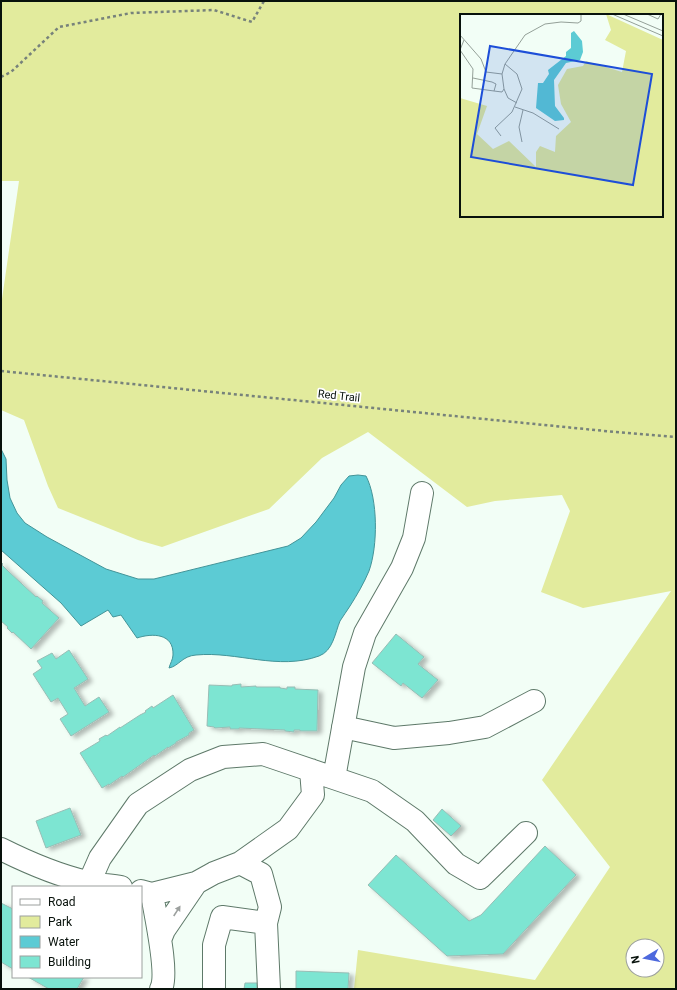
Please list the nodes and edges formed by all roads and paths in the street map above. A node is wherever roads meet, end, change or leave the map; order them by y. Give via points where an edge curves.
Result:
1 (264, 1) edge
2 (1, 77) edge
3 (1, 371) edge
4 (676, 437) edge
5 (422, 493) dead end
6 (534, 701) dead end
7 (343, 727) junction
8 (311, 770) junction
9 (334, 778) junction
10 (526, 833) dead end
11 (1, 849) edge
12 (240, 863) junction
13 (89, 883) junction
14 (196, 883) junction
15 (113, 886) edge
16 (146, 892) edge
17 (266, 923) junction
18 (160, 940) junction
19 (161, 989) edge
20 (214, 989) edge
21 (269, 989) edge

1 - 2 path via 252,22 214,10 131,13 59,27 11,72
3 - 4 path, Red Trail
5 - 7 street via 414,538 402,568 362,640 354,667
6 - 7 street via 486,727 449,733 394,738
7 - 9 street
8 - 9 street
8 - 12 street via 313,795 288,829
8 - 13 street via 263,754 223,757 190,770 138,804 100,858
9 - 10 street via 372,791 415,821 456,864 480,878
11 - 13 street via 48,871
12 - 14 street
12 - 17 street via 261,874 270,907
13 - 15 street
14 - 16 street
18 -> 14 street
16 - 18 street
17 - 20 street via 222,917 214,945
17 - 21 street
18 - 19 street via 164,976

